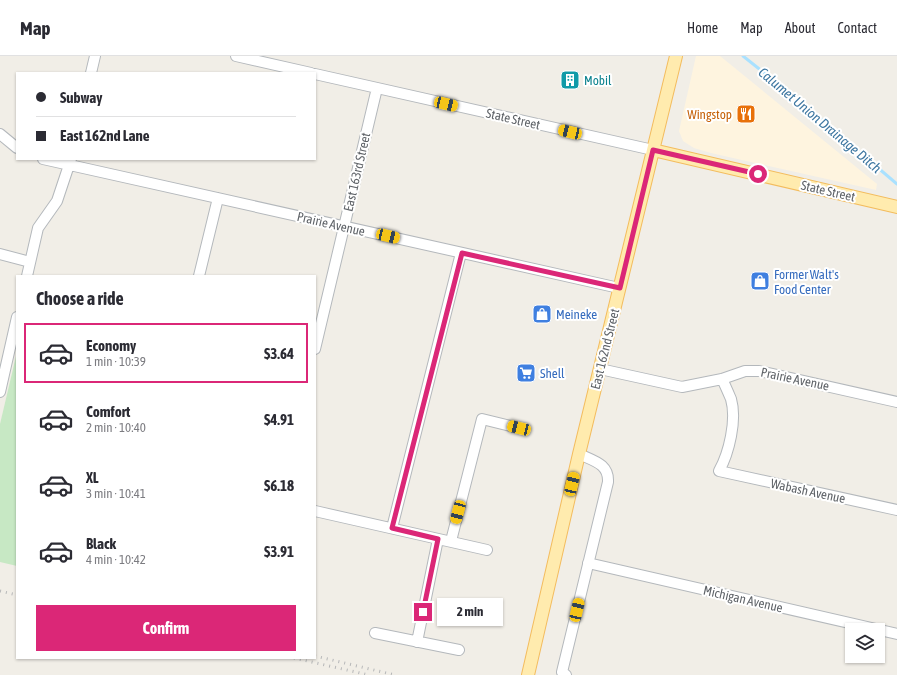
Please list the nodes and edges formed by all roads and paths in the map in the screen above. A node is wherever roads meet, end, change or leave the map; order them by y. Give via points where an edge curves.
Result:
1 (95, 56) edge
2 (236, 56) edge
3 (676, 56) edge
4 (91, 72) edge
5 (307, 72) edge
6 (316, 74) edge
7 (377, 88) junction
8 (0, 134) edge
9 (16, 147) edge
10 (653, 150) junction
11 (52, 160) edge
12 (70, 162) edge
13 (218, 198) junction
14 (892, 206) edge
15 (344, 226) junction
16 (462, 253) junction
17 (0, 254) edge
18 (30, 262) junction
19 (27, 275) edge
20 (199, 275) edge
21 (620, 288) junction
22 (16, 321) edge
23 (316, 345) edge
24 (3, 366) edge
25 (600, 369) junction
26 (722, 379) junction
27 (0, 392) edge
28 (897, 402) edge
29 (519, 428) dead end
30 (579, 454) junction
31 (897, 510) edge
32 (316, 511) edge
33 (392, 528) junction
34 (438, 539) junction
35 (451, 542) junction
36 (487, 550) dead end
37 (588, 563) junction
38 (375, 633) dead end
39 (897, 634) edge
40 (417, 642) junction
41 (459, 650) dead end
42 (528, 675) edge
43 (566, 675) edge

1 - 4 street
2 - 5 street
3 - 10 main road, East 162nd Street
6 - 7 street, State Street
7 - 10 street, State Street
7 - 15 street, East 163rd Street
8 - 9 street
10 - 14 main road, State Street
10 - 21 main road, East 162nd Street
11 - 12 street, Prairie Avenue
12 - 13 street, Prairie Avenue
12 - 18 street via 57,201 38,228
13 - 15 street, Prairie Avenue
13 - 20 street
15 - 16 street, Prairie Avenue
15 - 23 street, East 163rd Street
16 - 21 street, Prairie Avenue
16 - 33 street
17 - 18 street
18 - 19 street
21 - 25 main road, East 162nd Street
22 - 24 street
24 - 27 street
25 - 26 street, Prairie Avenue via 682,387
25 - 30 main road, East 162nd Street
26 - 28 street, Prairie Avenue via 738,372 759,371
26 - 31 street, Wabash Avenue via 731,400 732,428 725,460 719,471
29 - 35 street via 482,419
30 - 37 street via 603,466 609,475
30 - 42 main road, East 162nd Street
32 - 33 street
33 - 34 street
34 - 35 street
34 - 40 street
35 - 36 street
37 - 39 street, Michigan Avenue
37 - 43 street via 562,672
38 - 40 street
40 - 41 street

